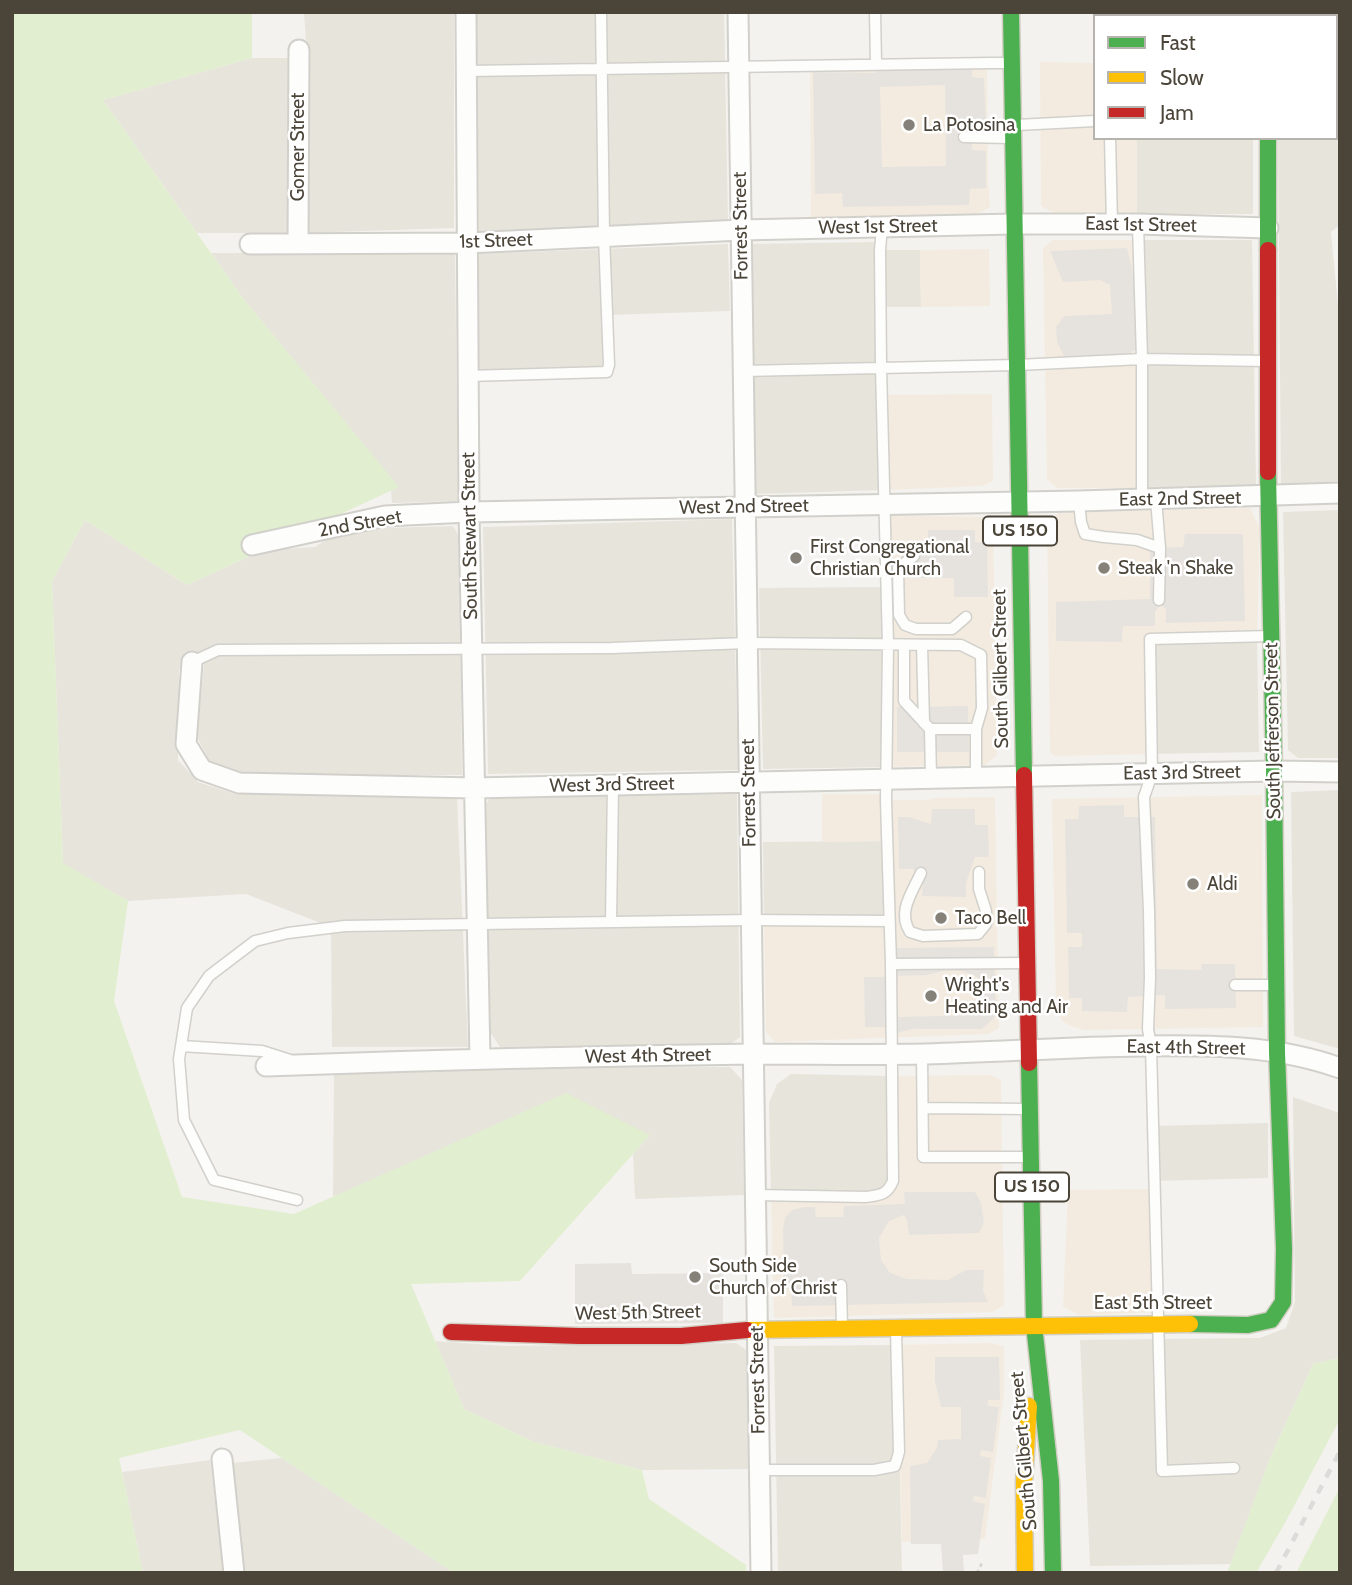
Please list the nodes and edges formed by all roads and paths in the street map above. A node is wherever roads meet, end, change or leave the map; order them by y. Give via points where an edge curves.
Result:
1 (467, 12) edge
2 (601, 12) edge
3 (738, 12) edge
4 (875, 12) edge
5 (1011, 12) edge
6 (299, 51) dead end
7 (1012, 63) junction
8 (876, 64) junction
9 (739, 66) junction
10 (467, 71) junction
11 (602, 71) junction
12 (1093, 121) edge
13 (1013, 131) junction
14 (964, 137) dead end
15 (1110, 140) edge
16 (1268, 140) edge
17 (1014, 224) junction
18 (1112, 225) junction
19 (1138, 225) junction
20 (882, 227) junction
21 (1268, 228) junction
22 (741, 230) junction
23 (604, 236) junction
24 (468, 243) junction
25 (250, 244) dead end
26 (298, 244) junction
27 (1142, 359) junction
28 (1267, 361) junction
29 (1017, 365) junction
30 (881, 367) junction
31 (743, 371) junction
32 (468, 376) junction
33 (1340, 494) edge
34 (1268, 497) junction
35 (1149, 499) junction
36 (1079, 501) junction
37 (1019, 502) junction
38 (885, 504) junction
39 (744, 507) junction
40 (469, 512) junction
41 (252, 545) dead end
42 (1160, 548) junction
43 (914, 556) dead end
44 (1159, 600) dead end
45 (967, 617) dead end
46 (1272, 636) junction
47 (747, 643) junction
48 (888, 645) junction
49 (904, 645) junction
50 (922, 645) junction
51 (471, 649) junction
52 (192, 662) joint
53 (927, 726) junction
54 (976, 729) junction
55 (1274, 771) junction
56 (1340, 772) edge
57 (1152, 774) junction
58 (1024, 777) junction
59 (931, 778) junction
60 (976, 778) junction
61 (887, 779) junction
62 (749, 781) junction
63 (613, 785) junction
64 (474, 788) junction
65 (979, 872) dead end
66 (921, 873) dead end
67 (750, 920) junction
68 (889, 920) junction
69 (611, 922) junction
70 (477, 923) junction
71 (1028, 963) junction
72 (891, 964) junction
73 (1235, 985) dead end
74 (1276, 985) junction
75 (181, 1046) junction
76 (1151, 1046) junction
77 (1029, 1049) junction
78 (1277, 1052) junction
79 (752, 1054) junction
80 (891, 1054) junction
81 (922, 1054) junction
82 (480, 1059) junction
83 (303, 1065) junction
84 (266, 1066) dead end
85 (1340, 1068) edge
86 (923, 1108) junction
87 (1030, 1109) junction
88 (1031, 1157) junction
89 (755, 1195) junction
90 (297, 1200) dead end
91 (841, 1285) dead end
92 (1271, 1320) joint
93 (1158, 1322) junction
94 (1034, 1325) junction
95 (896, 1327) junction
96 (842, 1328) junction
97 (758, 1329) junction
98 (452, 1332) dead end
99 (222, 1459) dead end
100 (1234, 1468) dead end
101 (760, 1470) junction
102 (982, 1563) dead end
103 (234, 1573) edge
104 (761, 1573) edge
105 (976, 1573) edge
106 (1025, 1573) edge
107 (1053, 1573) edge

1 - 10 street, South Stewart Street
2 - 11 lane
3 - 9 street, Forrest Street
4 - 8 lane
5 - 7 street, South Gilbert Street / US 150
6 - 26 street, Gomer Street
7 - 8 lane
7 - 13 street, South Gilbert Street / US 150
8 - 9 lane
9 - 11 lane
9 - 22 street, Forrest Street
10 - 11 lane
10 - 24 street, South Stewart Street
11 - 23 lane
12 - 13 lane
13 - 14 lane
13 - 17 street, South Gilbert Street / US 150
15 - 18 lane
16 - 21 street, South Jefferson Street
17 - 18 street, East 1st Street
17 - 20 street, West 1st Street
17 - 29 street, South Gilbert Street / US 150
18 - 19 street, East 1st Street
19 - 21 street, East 1st Street
19 - 27 lane
20 - 22 street, West 1st Street
20 - 30 lane
21 - 28 street, South Jefferson Street
22 - 23 street, 1st Street
22 - 31 street, Forrest Street
23 - 24 street, 1st Street
23 - 32 lane via 607,372
24 - 26 street, 1st Street
24 - 32 street, South Stewart Street
25 - 26 street, 1st Street
27 - 28 lane
27 - 29 lane
27 - 35 lane
28 - 34 street, South Jefferson Street
29 - 30 lane
29 - 37 street, South Gilbert Street / US 150
30 - 31 lane
30 - 38 lane
31 - 39 street, Forrest Street
32 - 40 street, South Stewart Street
33 - 34 street, East 2nd Street
34 - 35 street, East 2nd Street
34 - 46 street, South Jefferson Street
35 - 36 street, East 2nd Street
35 - 42 lane
36 - 37 street, East 2nd Street
36 - 42 lane via 1085,534 1137,540
37 - 38 street, West 2nd Street
37 - 58 street, South Gilbert Street / US 150
38 - 39 street, West 2nd Street
38 - 48 lane
39 - 40 street, West 2nd Street
39 - 47 street, Forrest Street
40 - 41 street, 2nd Street via 385,516
40 - 51 street, South Stewart Street
42 - 44 lane
43 - 45 lane via 898,568 899,615 905,625 952,629
46 - 55 street, South Jefferson Street
46 - 57 lane via 1150,639
47 - 48 lane
47 - 51 lane
47 - 62 street, Forrest Street
48 - 49 lane
48 - 61 lane
49 - 50 lane
49 - 53 lane via 904,701
50 - 53 lane
50 - 54 lane via 961,645 981,655 982,708
51 - 52 lane via 218,650
51 - 64 street, South Stewart Street
52 - 64 street, West 3rd Street via 186,744 202,770 239,783
53 - 54 lane
53 - 59 lane
54 - 60 lane
55 - 56 street, East 3rd Street
55 - 57 street, East 3rd Street
55 - 74 street, South Jefferson Street
57 - 58 street, East 3rd Street
57 - 76 lane via 1144,797
58 - 60 street, West 3rd Street
58 - 71 street, South Gilbert Street / US 150
59 - 60 street, West 3rd Street
59 - 61 street, West 3rd Street
61 - 62 street, West 3rd Street
61 - 68 lane
62 - 63 street, West 3rd Street
62 - 67 street, Forrest Street
63 - 64 street, West 3rd Street
63 - 69 lane
64 - 70 street, South Stewart Street
65 - 66 lane via 986,925 978,934 923,936 911,932 904,912
67 - 68 lane
67 - 69 lane
67 - 79 street, Forrest Street
68 - 72 lane
69 - 70 lane
70 - 75 lane via 332,927 255,941 209,976 187,1008
70 - 82 street, South Stewart Street
71 - 72 lane
71 - 77 street, South Gilbert Street / US 150
72 - 80 lane
73 - 74 lane
74 - 78 street, South Jefferson Street
75 - 83 lane via 262,1051
75 - 90 lane via 184,1120 214,1180
76 - 77 street, East 4th Street
76 - 78 street, East 4th Street via 1216,1045
76 - 93 lane
77 - 81 street, West 4th Street
77 - 87 street, South Gilbert Street / US 150
78 - 85 street, East 4th Street
78 - 92 street, South Jefferson Street via 1283,1302
79 - 80 street, West 4th Street
79 - 82 street, West 4th Street
79 - 89 street, Forrest Street
80 - 81 street, West 4th Street
80 - 89 lane via 890,1189 866,1197
81 - 86 lane
82 - 83 street, West 4th Street
83 - 84 street, West 4th Street
86 - 87 lane
86 - 88 lane via 923,1157
87 - 88 street, South Gilbert Street / US 150
88 - 94 street, South Gilbert Street / US 150
89 - 97 street, Forrest Street
91 - 96 lane
92 - 93 street, East 5th Street via 1248,1325
93 - 94 street, East 5th Street
93 - 100 lane via 1162,1471
94 - 95 street, West 5th Street
94 - 106 street, South Gilbert Street / US 150 via 1024,1482
94 - 107 street, South Gilbert Street / US 150 via 1051,1481
95 - 96 street, West 5th Street
95 - 101 lane via 899,1452 895,1466
96 - 97 street, West 5th Street
97 - 98 street, West 5th Street via 669,1336
97 - 101 street, Forrest Street
99 - 103 street
101 - 104 street, Forrest Street
102 - 105 path

